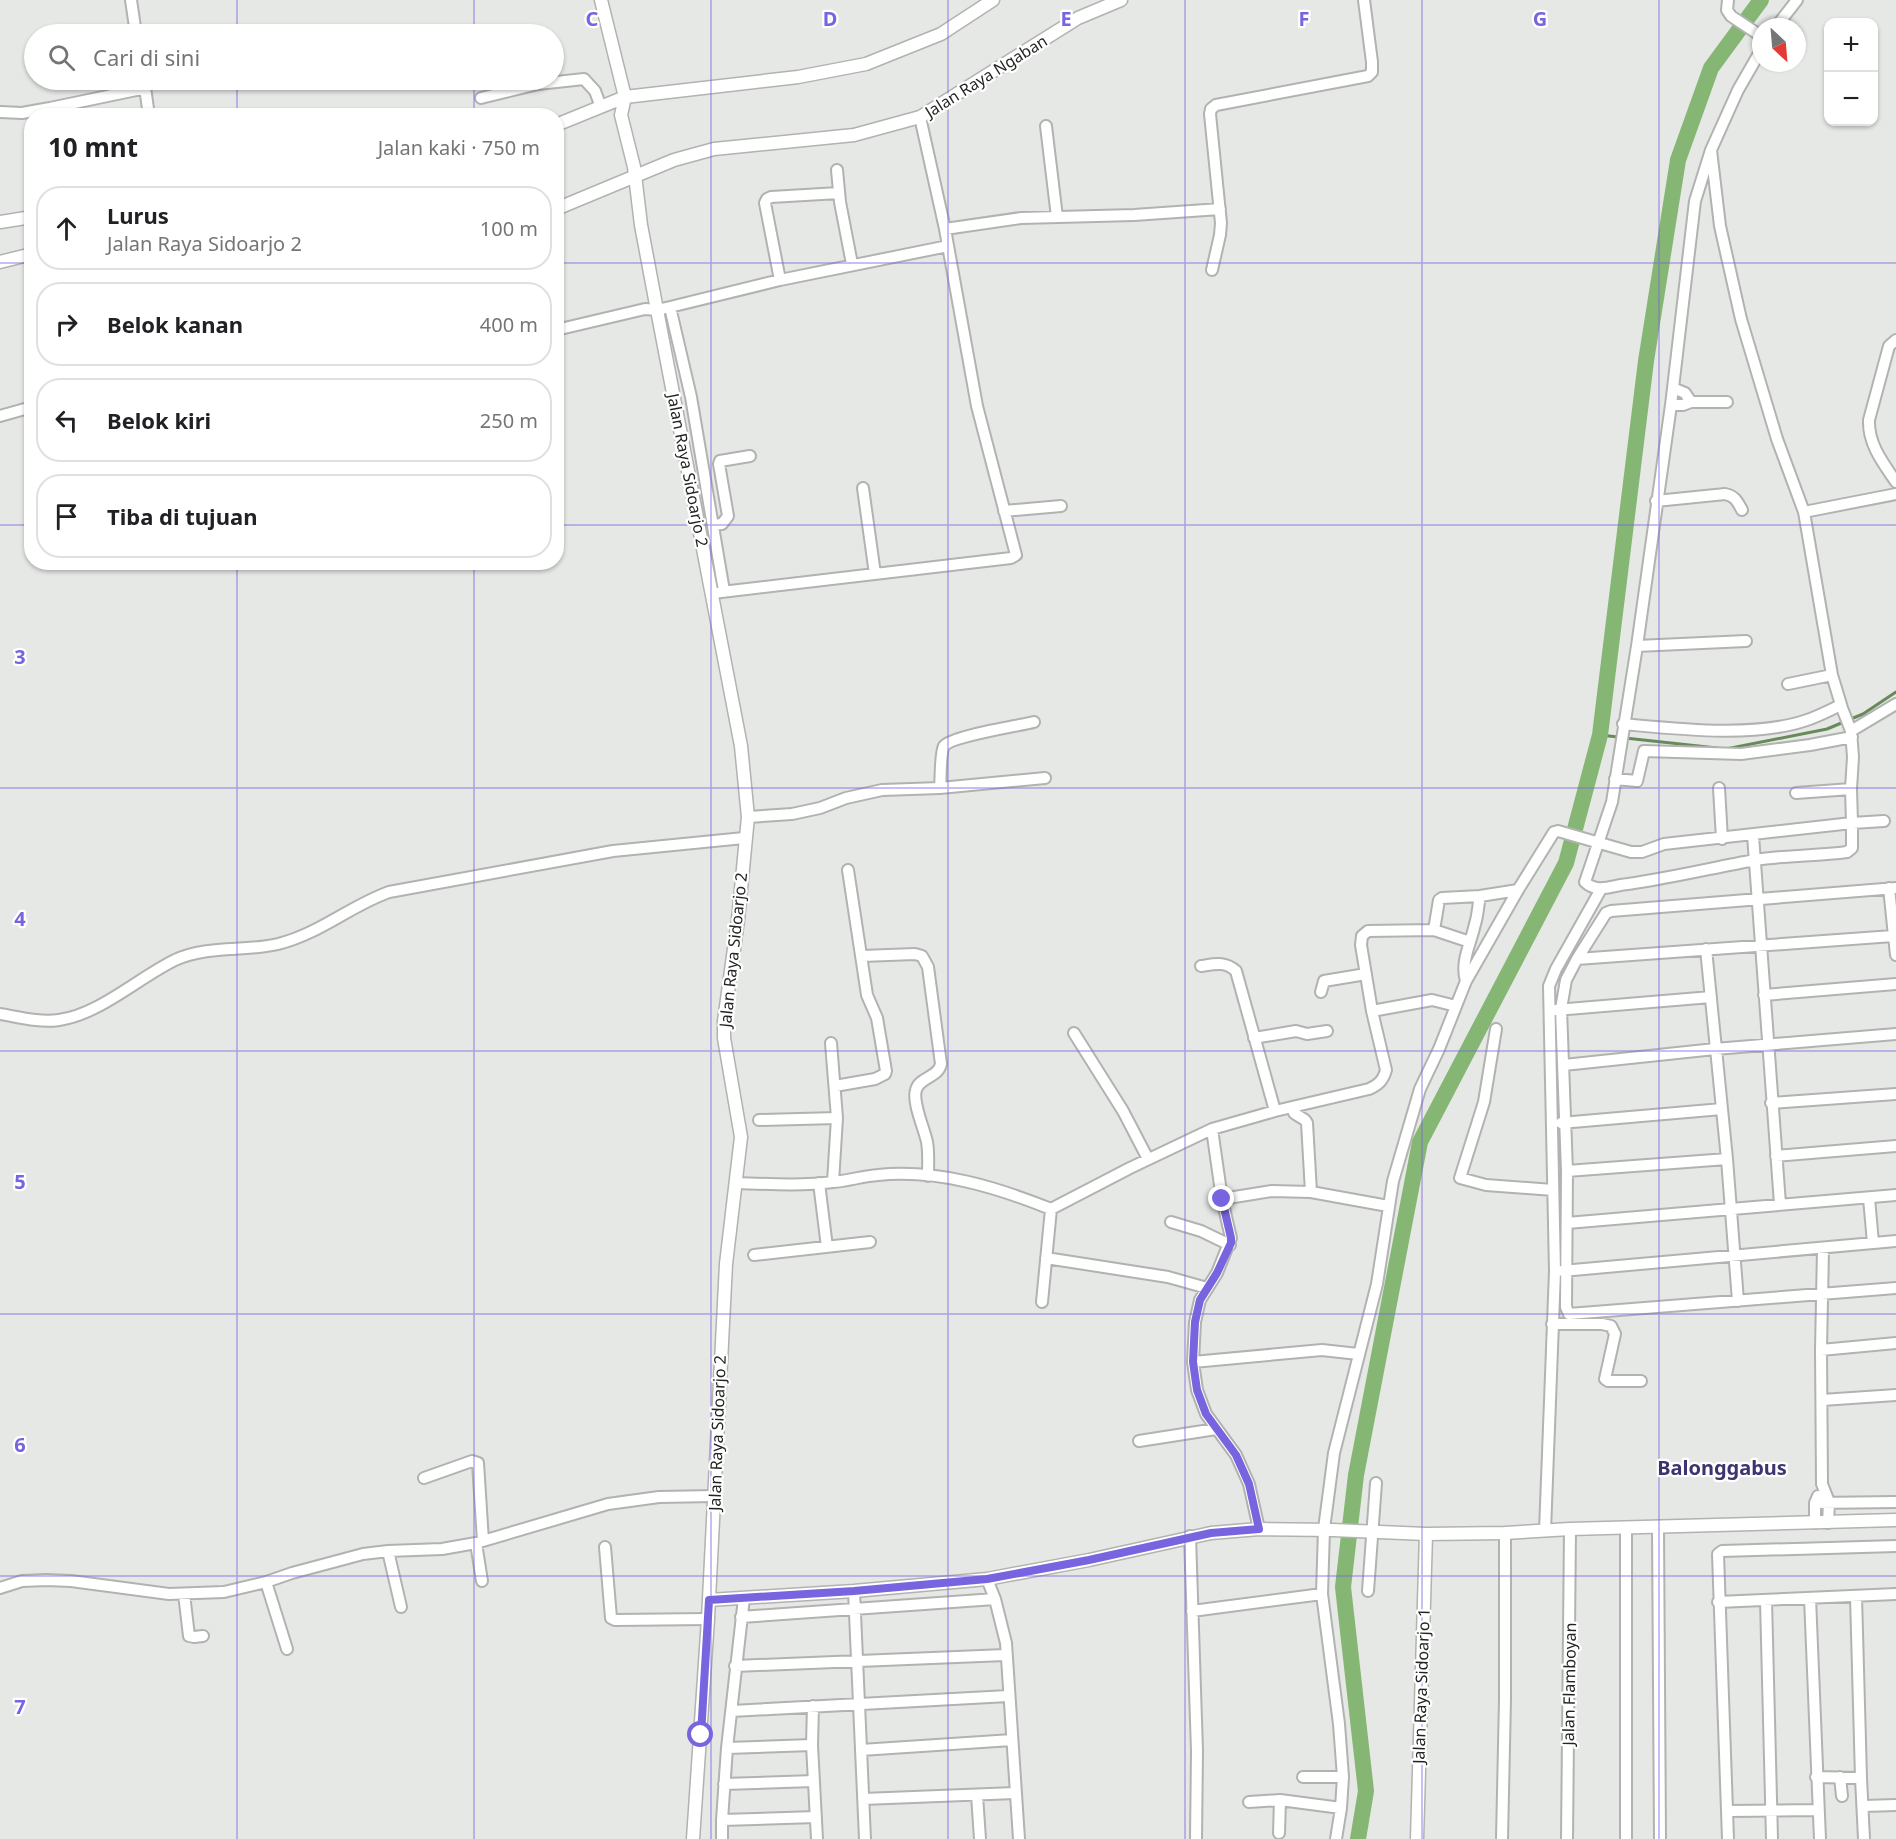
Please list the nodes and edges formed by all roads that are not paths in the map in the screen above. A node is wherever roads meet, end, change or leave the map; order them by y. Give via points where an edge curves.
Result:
1 (131, 0) edge
2 (601, 0) edge
3 (993, 0) edge
4 (1121, 0) edge
5 (1364, 0) edge
6 (1728, 0) edge
7 (1797, 0) edge
8 (1783, 18) edge
9 (135, 24) edge
10 (1752, 30) edge
11 (1752, 66) edge
12 (564, 81) edge
13 (126, 90) edge
14 (144, 90) edge
15 (514, 90) edge
16 (625, 97) junction
17 (481, 98) dead end
18 (601, 107) junction
19 (50, 108) edge
20 (147, 108) edge
21 (0, 112) edge
22 (24, 113) edge
23 (920, 117) junction
24 (564, 121) edge
25 (1046, 126) dead end
26 (1711, 150) junction
27 (633, 167) junction
28 (837, 170) dead end
29 (839, 193) junction
30 (564, 204) edge
31 (1220, 209) junction
32 (1057, 217) junction
33 (24, 218) edge
34 (0, 222) edge
35 (945, 229) junction
36 (948, 246) junction
37 (24, 256) edge
38 (0, 262) edge
39 (852, 264) junction
40 (1212, 270) dead end
41 (780, 280) junction
42 (664, 308) junction
43 (564, 328) edge
44 (1896, 340) edge
45 (1673, 388) junction
46 (1691, 402) junction
47 (1727, 402) dead end
48 (1671, 405) junction
49 (24, 409) edge
50 (0, 416) edge
51 (750, 456) dead end
52 (863, 488) dead end
53 (1895, 488) edge
54 (1656, 501) junction
55 (1061, 506) dead end
56 (1742, 510) dead end
57 (1004, 511) junction
58 (1804, 512) junction
59 (713, 525) junction
60 (875, 574) junction
61 (719, 592) junction
62 (1746, 641) dead end
63 (1637, 646) junction
64 (1832, 675) junction
65 (1788, 684) dead end
66 (1896, 704) edge
67 (1841, 706) junction
68 (1034, 722) dead end
69 (1623, 726) junction
70 (1851, 732) junction
71 (1045, 778) dead end
72 (1615, 779) junction
73 (940, 788) junction
74 (1719, 788) dead end
75 (1851, 789) junction
76 (1796, 793) dead end
77 (753, 816) junction
78 (1884, 820) dead end
79 (1852, 823) junction
80 (1753, 835) junction
81 (744, 838) junction
82 (1722, 839) junction
83 (1594, 841) junction
84 (1754, 860) junction
85 (848, 870) dead end
86 (1892, 888) edge
87 (1601, 889) junction
88 (1518, 890) junction
89 (1480, 896) junction
90 (1757, 900) junction
91 (1591, 908) junction
92 (1606, 913) junction
93 (1434, 930) junction
94 (1893, 936) junction
95 (1470, 942) junction
96 (1760, 945) junction
97 (1706, 949) junction
98 (1896, 955) edge
99 (862, 956) junction
100 (1577, 959) junction
101 (1201, 966) dead end
102 (1366, 974) junction
103 (1466, 981) junction
104 (1896, 984) edge
105 (1321, 992) dead end
106 (1764, 994) junction
107 (1711, 997) junction
108 (1456, 1006) junction
109 (1556, 1010) junction
110 (1372, 1011) junction
111 (0, 1014) edge
112 (1497, 1029) dead end
113 (1326, 1031) dead end
114 (1074, 1033) dead end
115 (1896, 1034) edge
116 (1254, 1038) junction
117 (831, 1043) dead end
118 (1768, 1046) junction
119 (1716, 1049) junction
120 (1564, 1065) junction
121 (835, 1086) junction
122 (1896, 1094) edge
123 (1772, 1103) junction
124 (1292, 1107) junction
125 (1722, 1109) junction
126 (1275, 1111) junction
127 (837, 1118) junction
128 (759, 1119) dead end
129 (1566, 1122) junction
130 (1552, 1124) junction
131 (1212, 1129) junction
132 (1896, 1146) edge
133 (1776, 1156) junction
134 (1148, 1159) junction
135 (1727, 1159) junction
136 (1567, 1171) junction
137 (928, 1176) junction
138 (832, 1182) junction
139 (743, 1183) junction
140 (819, 1183) junction
141 (1553, 1190) junction
142 (1311, 1192) junction
143 (1896, 1195) edge
144 (1869, 1198) junction
145 (1222, 1199) junction
146 (1780, 1204) junction
147 (1388, 1206) junction
148 (1051, 1209) junction
149 (1731, 1209) junction
150 (1171, 1222) dead end
151 (1567, 1223) junction
152 (1896, 1241) edge
153 (870, 1242) dead end
154 (1231, 1242) junction
155 (1873, 1243) junction
156 (826, 1247) junction
157 (1823, 1249) junction
158 (754, 1255) dead end
159 (1735, 1256) junction
160 (1046, 1258) junction
161 (1561, 1271) junction
162 (1207, 1288) junction
163 (1896, 1288) edge
164 (1822, 1294) junction
165 (1738, 1301) junction
166 (1042, 1302) dead end
167 (1552, 1324) junction
168 (1896, 1343) edge
169 (1821, 1350) junction
170 (1358, 1354) junction
171 (1193, 1362) junction
172 (1641, 1381) dead end
173 (1896, 1395) edge
174 (1822, 1400) junction
175 (1216, 1430) junction
176 (1139, 1441) dead end
177 (424, 1478) dead end
178 (1376, 1483) dead end
179 (1822, 1484) junction
180 (715, 1496) junction
181 (1829, 1502) junction
182 (1896, 1502) edge
183 (1815, 1503) junction
184 (1896, 1520) edge
185 (1821, 1523) junction
186 (1658, 1527) junction
187 (1626, 1528) junction
188 (1259, 1529) junction
189 (1328, 1529) junction
190 (1570, 1529) junction
191 (1370, 1531) junction
192 (1545, 1531) junction
193 (1504, 1533) junction
194 (1426, 1534) junction
195 (1190, 1536) junction
196 (479, 1542) junction
197 (1896, 1546) edge
198 (604, 1547) dead end
199 (388, 1551) junction
200 (987, 1579) junction
201 (482, 1581) dead end
202 (266, 1582) junction
203 (0, 1588) edge
204 (854, 1591) junction
205 (1368, 1591) dead end
206 (184, 1594) junction
207 (1322, 1594) junction
208 (1896, 1594) edge
209 (1856, 1596) junction
210 (744, 1598) junction
211 (1810, 1598) junction
212 (995, 1599) junction
213 (716, 1600) junction
214 (1766, 1600) junction
215 (1718, 1602) junction
216 (401, 1607) dead end
217 (855, 1610) junction
218 (1192, 1611) junction
219 (741, 1617) junction
220 (708, 1619) junction
221 (203, 1636) dead end
222 (287, 1649) dead end
223 (1005, 1655) junction
224 (857, 1661) junction
225 (735, 1666) junction
226 (1008, 1696) junction
227 (858, 1704) junction
228 (813, 1706) junction
229 (732, 1711) junction
230 (1012, 1740) junction
231 (812, 1745) junction
232 (727, 1748) junction
233 (861, 1750) junction
234 (1303, 1777) dead end
235 (1343, 1777) junction
236 (1816, 1777) junction
237 (1840, 1778) junction
238 (1861, 1778) junction
239 (814, 1781) junction
240 (724, 1784) junction
241 (1015, 1793) junction
242 (977, 1795) junction
243 (1842, 1796) dead end
244 (863, 1800) junction
245 (1280, 1800) junction
246 (1249, 1802) dead end
247 (1896, 1805) edge
248 (1864, 1806) junction
249 (1341, 1808) junction
250 (1771, 1809) junction
251 (1728, 1810) junction
252 (1817, 1810) junction
253 (816, 1817) junction
254 (722, 1820) junction
255 (1279, 1833) dead end
256 (693, 1839) edge
257 (722, 1839) edge
258 (817, 1839) edge
259 (865, 1839) edge
260 (980, 1839) edge
261 (1019, 1839) edge
262 (1196, 1839) edge
263 (1335, 1839) edge
264 (1417, 1839) edge
265 (1502, 1839) edge
266 (1567, 1839) edge
267 (1626, 1839) edge
268 (1660, 1839) edge
269 (1728, 1839) edge
270 (1772, 1839) edge
271 (1820, 1839) edge
272 (1864, 1839) edge

1 - 9 street
2 - 16 street, Jalan Raya Sidoarjo 2
3 - 16 street via 941,34 866,64 798,77
4 - 23 street, Jalan Raya Ngaban via 1078,18
5 - 31 street via 1372,62 1368,76 1216,105 1212,109
6 - 10 street via 1731,16
7 - 8 street
11 - 26 street
12 - 18 street via 589,82
13 - 19 street
14 - 20 street
15 - 17 street
16 - 18 street
16 - 27 street, Jalan Raya Sidoarjo 2 via 621,115
18 - 24 street
21 - 22 street
23 - 27 street, Jalan Raya Ngaban via 854,135 714,149
23 - 35 street
25 - 32 street
26 - 45 street via 1695,201
26 - 58 street via 1720,226 1741,319 1777,439
27 - 30 street, Jalan Raya Ngaban
27 - 42 street, Jalan Raya Sidoarjo 2 via 641,225
28 - 29 street
29 - 39 street
29 - 41 street via 771,197 765,201
31 - 32 street
31 - 40 street via 1220,235
32 - 35 street
33 - 34 street
35 - 36 street
36 - 39 street
36 - 57 street via 977,406
37 - 38 street
39 - 41 street
41 - 42 street
42 - 43 street
42 - 59 street via 691,397
42 - 61 street, Jalan Raya Sidoarjo 2
44 - 53 street via 1889,346 1869,420 1878,456
45 - 46 street via 1685,393
45 - 48 street
46 - 47 street
46 - 48 street
48 - 54 street
49 - 50 street
51 - 59 street via 720,461 728,516 722,524
52 - 60 street
53 - 58 street
54 - 56 street via 1725,494 1736,499
54 - 63 street
55 - 57 street
57 - 60 street via 1017,552 1011,558
58 - 64 street
59 - 61 street
60 - 61 street
61 - 77 street, Jalan Raya Sidoarjo 2
62 - 63 street
63 - 69 street
64 - 65 street
64 - 67 street
66 - 70 street
67 - 69 street via 1805,721 1776,727 1739,730
67 - 70 street
68 - 73 street via 948,743 943,750
69 - 72 street
70 - 72 street via 1810,745 1741,754 1644,751 1637,781
70 - 75 street
71 - 73 street
72 - 83 street via 1611,802
73 - 77 street via 882,790 792,814
74 - 82 street
75 - 76 street
75 - 79 street
77 - 81 street, Jalan Raya Sidoarjo 2
78 - 79 street
79 - 80 street
79 - 84 street via 1852,848 1847,852
80 - 82 street
80 - 84 street
81 - 111 street via 613,851 389,892 310,934 277,944 202,952 176,960 78,1016 56,1021
81 - 139 street, Jalan Raya Sidoarjo 2 via 724,1021 725,1056 741,1137
82 - 83 street via 1664,844 1642,852
83 - 87 street via 1584,878 1587,885
83 - 88 street via 1553,833
84 - 87 street
84 - 90 street
85 - 99 street
86 - 90 street
86 - 94 street
87 - 91 street
88 - 89 street
88 - 103 street
89 - 93 street via 1442,897
89 - 95 street
90 - 92 street
90 - 96 street
91 - 92 street
91 - 109 street via 1551,979 1549,986
92 - 100 street
93 - 95 street
93 - 102 street via 1365,932 1361,941
94 - 96 street
94 - 98 street
95 - 103 street via 1464,966
96 - 97 street
96 - 106 street
97 - 100 street
97 - 107 street
99 - 121 street via 867,995 878,1018 886,1071 875,1079
99 - 137 street via 915,954 922,956 928,967 941,1064 935,1074 919,1084 915,1093 927,1143
100 - 109 street
101 - 116 street via 1223,963 1236,971
102 - 105 street via 1324,981
102 - 110 street
103 - 108 street
104 - 106 street
106 - 118 street
107 - 109 street
107 - 119 street
108 - 110 street via 1432,1000
108 - 147 street via 1420,1089
109 - 120 street
109 - 130 street
110 - 124 street via 1386,1070 1384,1078 1369,1089
112 - 141 street via 1484,1102 1460,1178 1486,1185
113 - 116 street
114 - 134 street
115 - 118 street
116 - 126 street
117 - 121 street
118 - 119 street
118 - 123 street
119 - 120 street
119 - 125 street
120 - 129 street
121 - 127 street
122 - 123 street
123 - 133 street
124 - 126 street
124 - 142 street via 1307,1123
125 - 129 street
125 - 135 street
126 - 131 street
127 - 128 street
127 - 138 street
129 - 130 street
129 - 136 street
130 - 141 street
131 - 134 street
131 - 145 street
132 - 133 street
133 - 146 street
134 - 148 street
135 - 136 street
135 - 149 street
136 - 151 street
137 - 138 street via 878,1174
137 - 148 street via 1001,1189
138 - 140 street
139 - 140 street
139 - 180 street, Jalan Raya Sidoarjo 2 via 726,1264
140 - 156 street
141 - 161 street
142 - 145 street via 1272,1191
142 - 147 street
143 - 144 street
144 - 146 street
144 - 155 street
145 - 154 street
146 - 149 street
147 - 170 street via 1377,1284
148 - 160 street
149 - 151 street
149 - 159 street
150 - 154 street
151 - 161 street
152 - 155 street
153 - 156 street
154 - 162 street
155 - 157 street
156 - 158 street
157 - 159 street
157 - 164 street
159 - 161 street
159 - 165 street
160 - 162 street via 1168,1277
160 - 166 street
161 - 165 street via 1569,1314
161 - 167 street
162 - 171 street via 1195,1322
163 - 164 street
164 - 165 street
164 - 169 street
167 - 172 street via 1611,1326 1615,1334 1605,1379
167 - 192 street
168 - 169 street
169 - 174 street
170 - 171 street via 1322,1350
170 - 189 street via 1334,1453
171 - 175 street via 1197,1390
173 - 174 street
174 - 179 street
175 - 176 street
175 - 188 street via 1236,1455 1249,1484
177 - 196 street via 472,1461 478,1463
178 - 191 street
179 - 181 street
179 - 183 street
180 - 196 street via 659,1497 608,1504
180 - 213 street, Jalan Raya Sidoarjo 2
181 - 182 street
181 - 183 street
181 - 185 street
183 - 185 street
184 - 185 street
185 - 186 street
186 - 187 street
186 - 268 street
187 - 190 street
187 - 267 street
188 - 189 street
188 - 195 street
189 - 191 street
189 - 207 street
190 - 192 street
190 - 266 street, Jalan Flamboyan
191 - 194 street
191 - 205 street
192 - 193 street
193 - 194 street
193 - 265 street
194 - 264 street, Jalan Raya Sidoarjo 1
195 - 200 street
195 - 218 street
196 - 199 street via 442,1549
196 - 201 street
197 - 215 street via 1720,1552
198 - 220 street via 611,1618
199 - 202 street via 363,1554
199 - 216 street
200 - 204 street
200 - 212 street
202 - 206 street via 224,1592
202 - 222 street
203 - 206 street via 22,1581 71,1581
204 - 210 street
204 - 217 street
206 - 221 street via 189,1636
207 - 218 street
207 - 235 street
208 - 209 street
209 - 211 street
209 - 238 street
210 - 213 street
210 - 219 street
211 - 214 street
211 - 236 street
212 - 217 street
212 - 223 street via 1006,1643
213 - 220 street, Jalan Raya Sidoarjo 2
214 - 215 street
214 - 250 street
215 - 251 street
217 - 219 street
217 - 224 street
218 - 262 street
219 - 225 street
220 - 256 street, Jalan Raya Sidoarjo 2
223 - 224 street
223 - 226 street
224 - 225 street
224 - 227 street
225 - 229 street
226 - 227 street
226 - 230 street
227 - 228 street
227 - 233 street
228 - 229 street
228 - 231 street
229 - 232 street
230 - 233 street
230 - 241 street
231 - 232 street
231 - 239 street
232 - 240 street
233 - 244 street
234 - 235 street
235 - 249 street
236 - 237 street
236 - 252 street
237 - 238 street
237 - 243 street
238 - 248 street
239 - 240 street
239 - 253 street
240 - 254 street
241 - 242 street
241 - 261 street
242 - 244 street
242 - 260 street
244 - 259 street
245 - 246 street
245 - 249 street
245 - 255 street
247 - 248 street
248 - 272 street
249 - 263 street
250 - 251 street
250 - 252 street
250 - 270 street
251 - 269 street
252 - 271 street
253 - 254 street
253 - 258 street
254 - 257 street

